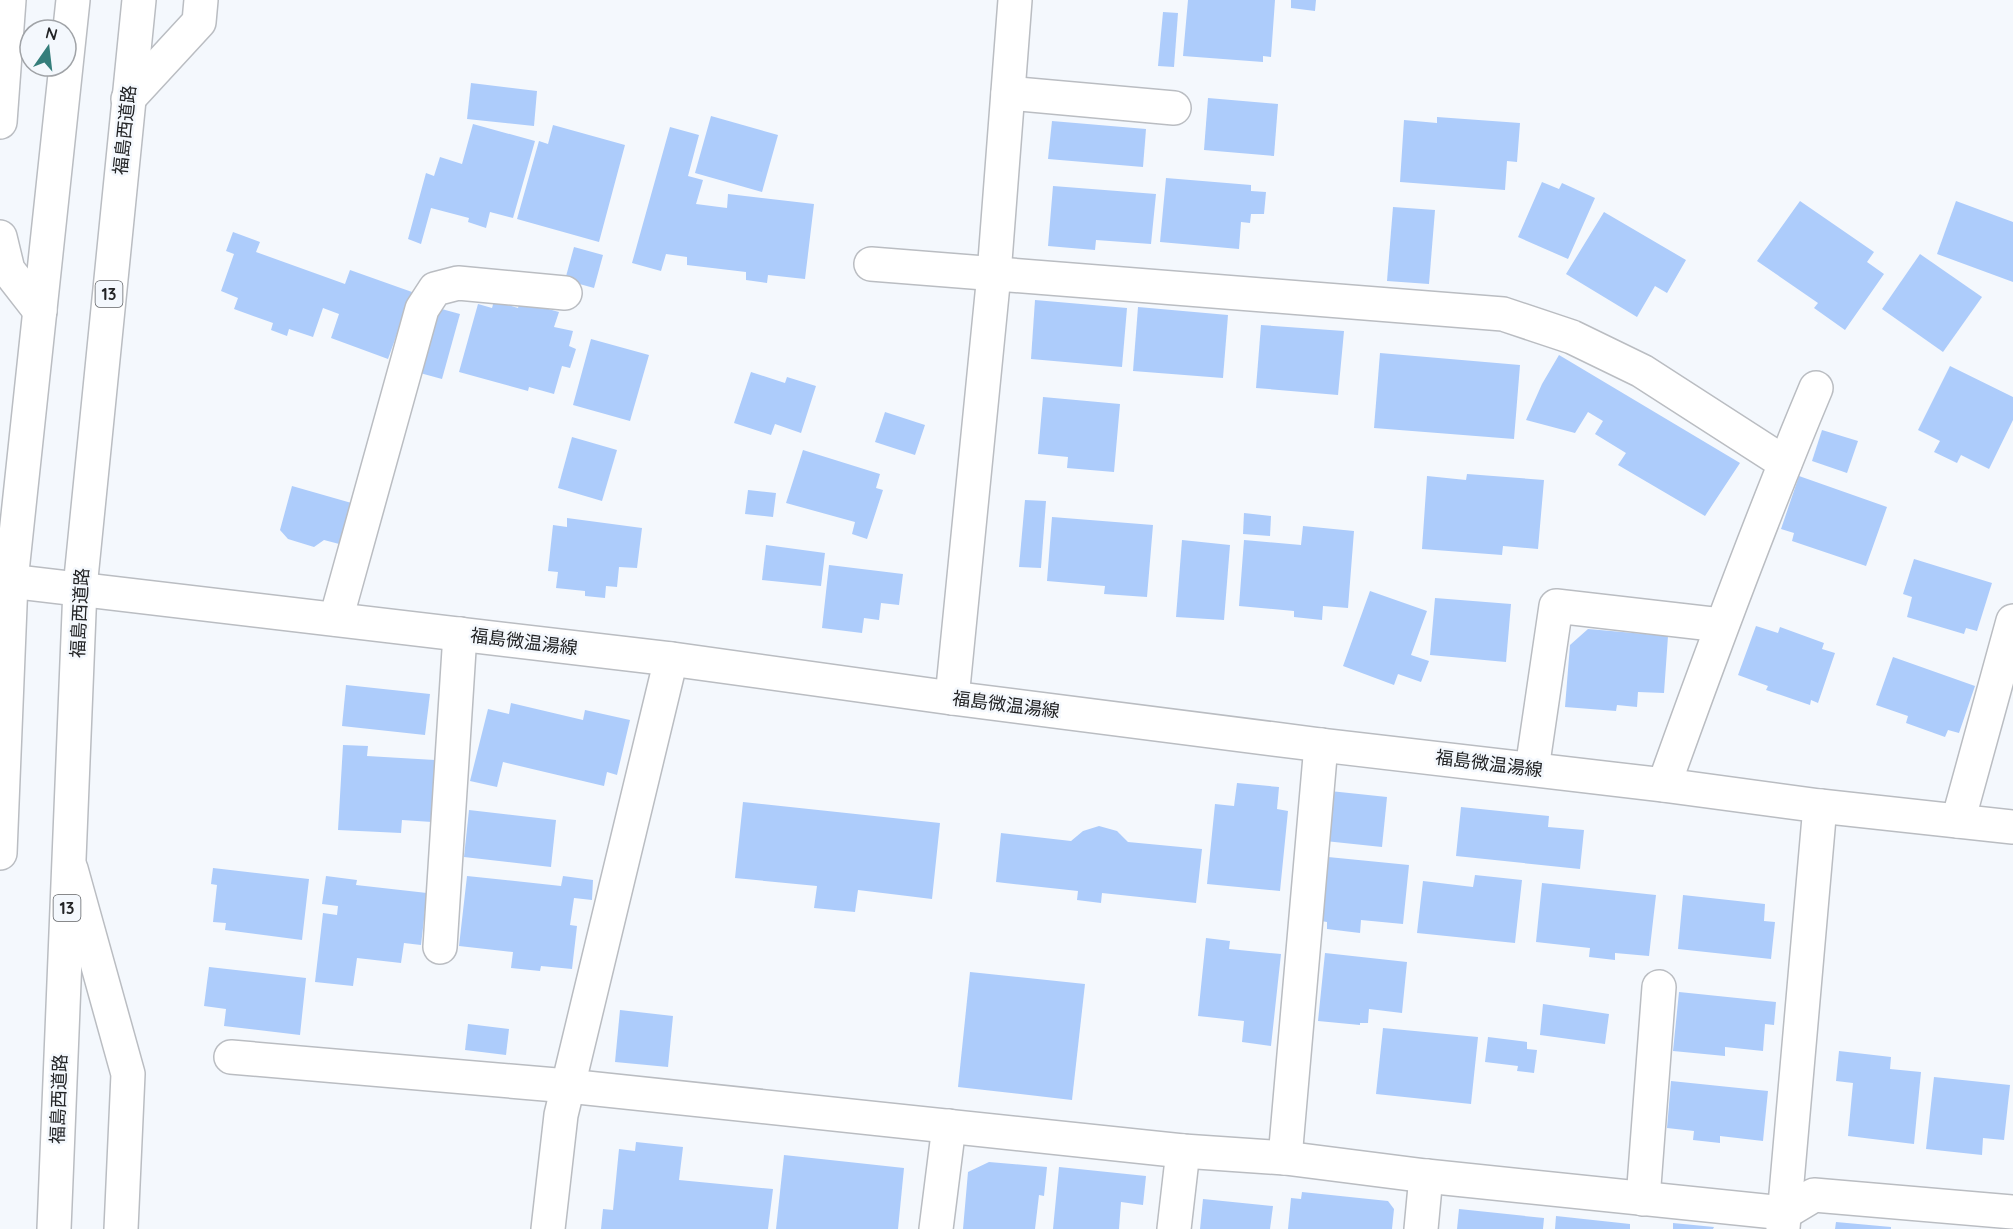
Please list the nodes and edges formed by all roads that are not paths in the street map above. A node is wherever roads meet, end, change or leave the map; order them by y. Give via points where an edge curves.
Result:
1 (9, 0) edge
2 (73, 0) edge
3 (139, 0) edge
4 (201, 0) edge
5 (1015, 0) edge
6 (1008, 93) junction
7 (128, 99) junction
8 (1174, 108) dead end
9 (0, 122) edge
10 (0, 237) edge
11 (871, 264) dead end
12 (994, 274) junction
13 (565, 293) dead end
14 (40, 311) junction
15 (1816, 388) dead end
16 (1785, 463) junction
17 (6, 580) edge
18 (80, 588) junction
19 (336, 619) junction
20 (2013, 621) edge
21 (1721, 625) junction
22 (460, 634) junction
23 (671, 659) junction
24 (952, 698) junction
25 (1321, 745) junction
26 (1532, 769) junction
27 (1664, 785) junction
28 (1820, 806) junction
29 (1958, 821) junction
30 (2013, 827) edge
31 (0, 853) edge
32 (69, 861) junction
33 (440, 946) dead end
34 (1659, 987) dead end
35 (231, 1057) dead end
36 (568, 1086) junction
37 (949, 1126) junction
38 (1184, 1151) junction
39 (1285, 1158) junction
40 (1425, 1176) junction
41 (1643, 1199) junction
42 (2013, 1212) edge
43 (1784, 1221) edge
44 (54, 1229) edge
45 (121, 1229) edge
46 (548, 1229) edge
47 (936, 1229) edge
48 (1174, 1229) edge
49 (1421, 1229) edge

1 - 9 main road
2 - 14 main road
3 - 7 main road, 福島西道路 / 13
4 - 7 main road via 199,22
5 - 6 main road
6 - 8 main road
6 - 12 main road
7 - 18 main road, 福島西道路 / 13
10 - 14 main road via 8,270
11 - 12 main road
12 - 16 main road via 1503,314 1572,337 1642,371
12 - 24 main road
13 - 19 main road via 458,283 435,288 422,309
14 - 17 main road
15 - 16 main road
16 - 21 main road
17 - 18 main road, 福島微温湯線
17 - 31 main road
18 - 19 main road, 福島微温湯線
18 - 32 main road, 福島西道路 / 13
19 - 22 main road, 福島微温湯線
20 - 29 main road
21 - 26 main road via 1556,606
21 - 27 main road
22 - 23 main road, 福島微温湯線
22 - 33 main road
23 - 24 main road, 福島微温湯線
23 - 36 main road
24 - 25 main road, 福島微温湯線
25 - 26 main road, 福島微温湯線
25 - 39 main road
26 - 27 main road, 福島微温湯線
27 - 28 main road, 福島微温湯線
28 - 29 main road, 福島微温湯線
28 - 43 main road
29 - 30 main road, 福島微温湯線
32 - 44 main road, 福島西道路 / 13
32 - 45 main road via 128,1074
34 - 41 main road
35 - 36 main road
36 - 37 main road
36 - 46 main road
37 - 38 main road
37 - 47 main road
38 - 39 main road
38 - 48 main road
39 - 40 main road
40 - 41 main road
40 - 49 main road
41 - 43 main road
42 - 43 main road via 1814,1195

